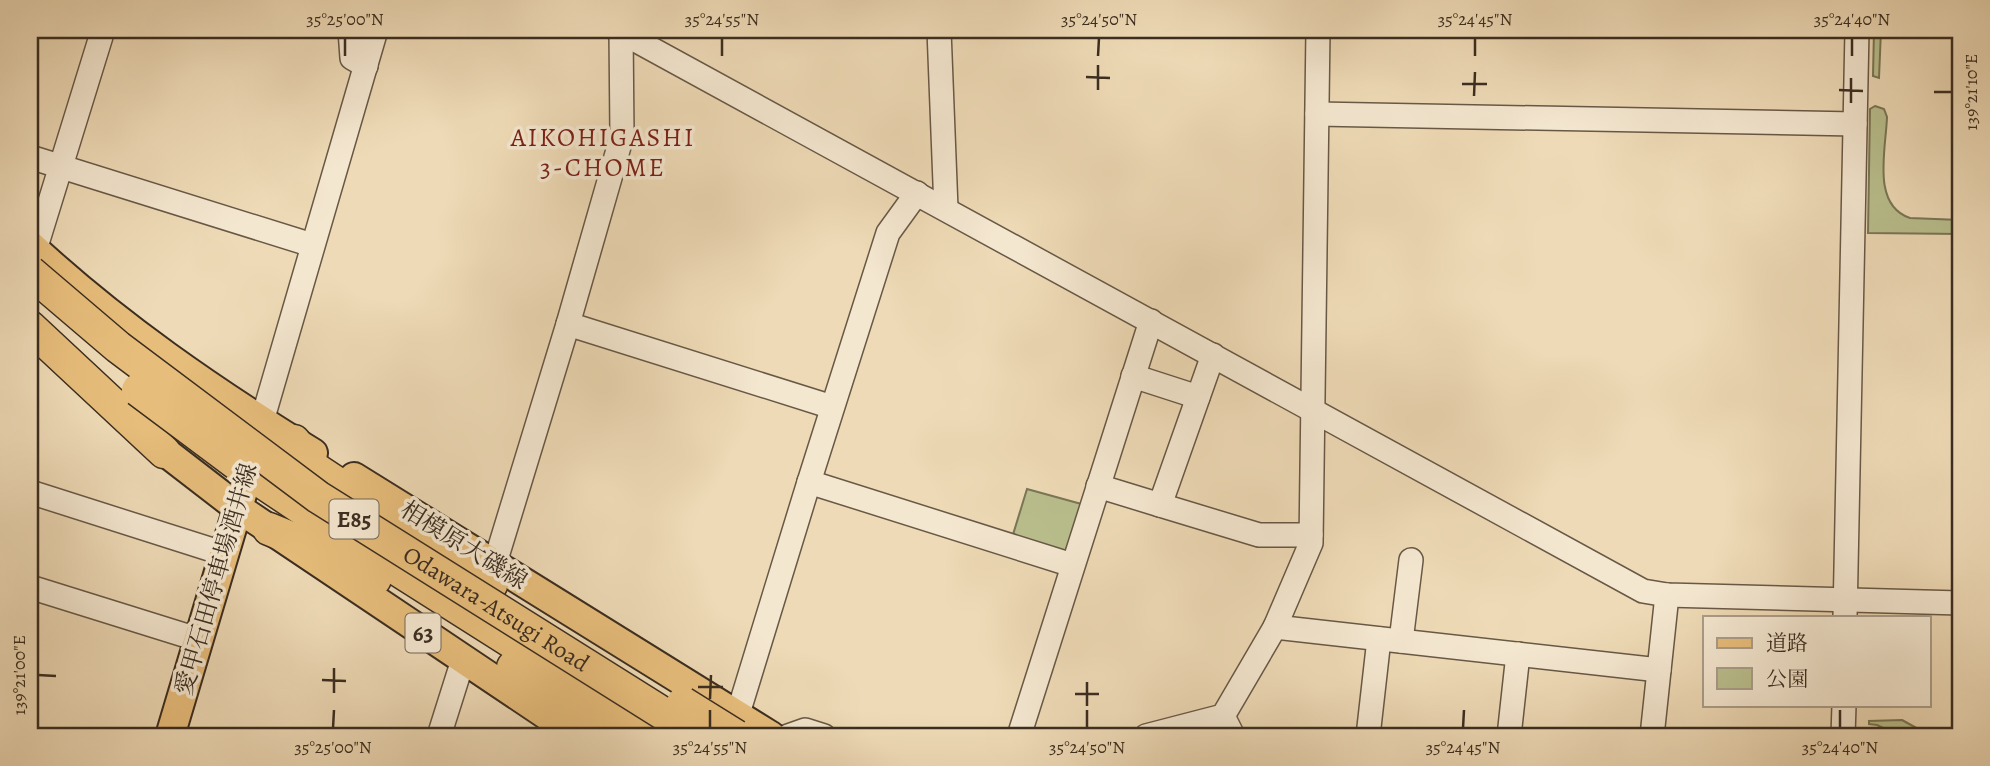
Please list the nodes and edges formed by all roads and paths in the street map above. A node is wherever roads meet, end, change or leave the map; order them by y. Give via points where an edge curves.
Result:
1 (103, 30) edge
2 (350, 30) edge
3 (376, 30) edge
4 (619, 30) edge
5 (939, 30) edge
6 (1318, 30) edge
7 (1857, 30) edge
8 (366, 66) junction
9 (1323, 114) junction
10 (1855, 124) junction
11 (30, 157) edge
12 (60, 167) junction
13 (918, 193) junction
14 (946, 209) junction
15 (312, 245) junction
16 (31, 256) edge
17 (30, 300) edge
18 (1151, 321) junction
19 (568, 324) junction
20 (30, 327) edge
21 (30, 346) edge
22 (1213, 355) junction
23 (1133, 376) junction
24 (1198, 397) junction
25 (832, 407) junction
26 (1313, 410) junction
27 (262, 421) junction
28 (294, 441) joint
29 (164, 452) junction
30 (808, 482) junction
31 (1098, 486) junction
32 (30, 492) edge
33 (1160, 505) junction
34 (238, 508) junction
35 (269, 529) junction
36 (1311, 535) junction
37 (225, 554) junction
38 (1411, 560) dead end
39 (1072, 565) junction
40 (493, 574) junction
41 (34, 584) edge
42 (1667, 595) junction
43 (1960, 603) edge
44 (1846, 609) edge
45 (1275, 627) junction
46 (200, 640) junction
47 (1390, 640) junction
48 (1518, 654) junction
49 (463, 660) junction
50 (1659, 670) junction
51 (1844, 706) edge
52 (1228, 726) edge
53 (735, 730) edge
54 (170, 736) edge
55 (439, 736) edge
56 (578, 736) edge
57 (614, 736) edge
58 (660, 736) edge
59 (699, 736) edge
60 (771, 736) edge
61 (788, 736) edge
62 (824, 736) edge
63 (1019, 736) edge
64 (1146, 736) edge
65 (1368, 736) edge
66 (1509, 736) edge
67 (1652, 736) edge
68 (1843, 736) edge

1 - 12 street
2 - 8 street via 352,58
3 - 8 street
4 - 13 street
4 - 19 street via 622,136
5 - 14 street
6 - 9 street
7 - 10 street
8 - 15 street
9 - 10 street
9 - 26 street
10 - 44 street
11 - 12 street
12 - 15 street
12 - 16 street
13 - 14 street
13 - 25 street via 888,233
14 - 18 street
15 - 27 street
16 - 27 main road
16 - 59 highway, Odawara-Atsugi Road / E85, bridge via 129,356 318,497
17 - 58 highway, Odawara-Atsugi Road / E85, bridge via 108,367 260,480
18 - 22 street
18 - 23 street
19 - 25 street
19 - 40 street
20 - 29 highway
21 - 29 main road, 63
22 - 24 street
22 - 26 street
23 - 24 street
23 - 31 street
24 - 33 street
25 - 30 street
26 - 36 street
26 - 42 street via 1623,581
27 - 28 main road
27 - 34 main road, 愛甲石田停車場酒井線
28 - 40 highway via 314,468
29 - 34 main road, 63
30 - 39 street
30 - 53 street
31 - 33 street
31 - 39 street
32 - 37 street
33 - 36 street via 1259,535
34 - 35 main road, 63
34 - 37 main road, 愛甲石田停車場酒井線
35 - 49 main road, 63
35 - 57 highway via 337,558 395,590
36 - 45 street
37 - 46 main road, 愛甲石田停車場酒井線
38 - 47 street
39 - 63 street
40 - 53 highway, bridge
41 - 46 street via 114,607
42 - 44 street
42 - 50 street
43 - 44 street
45 - 47 street
45 - 52 street
46 - 54 main road, 愛甲石田停車場酒井線
47 - 48 street
47 - 65 street
48 - 50 street
48 - 66 street
49 - 55 street
49 - 56 main road, 63
50 - 67 street
51 - 68 street
52 - 64 street
53 - 60 main road
61 - 62 street via 804,730

